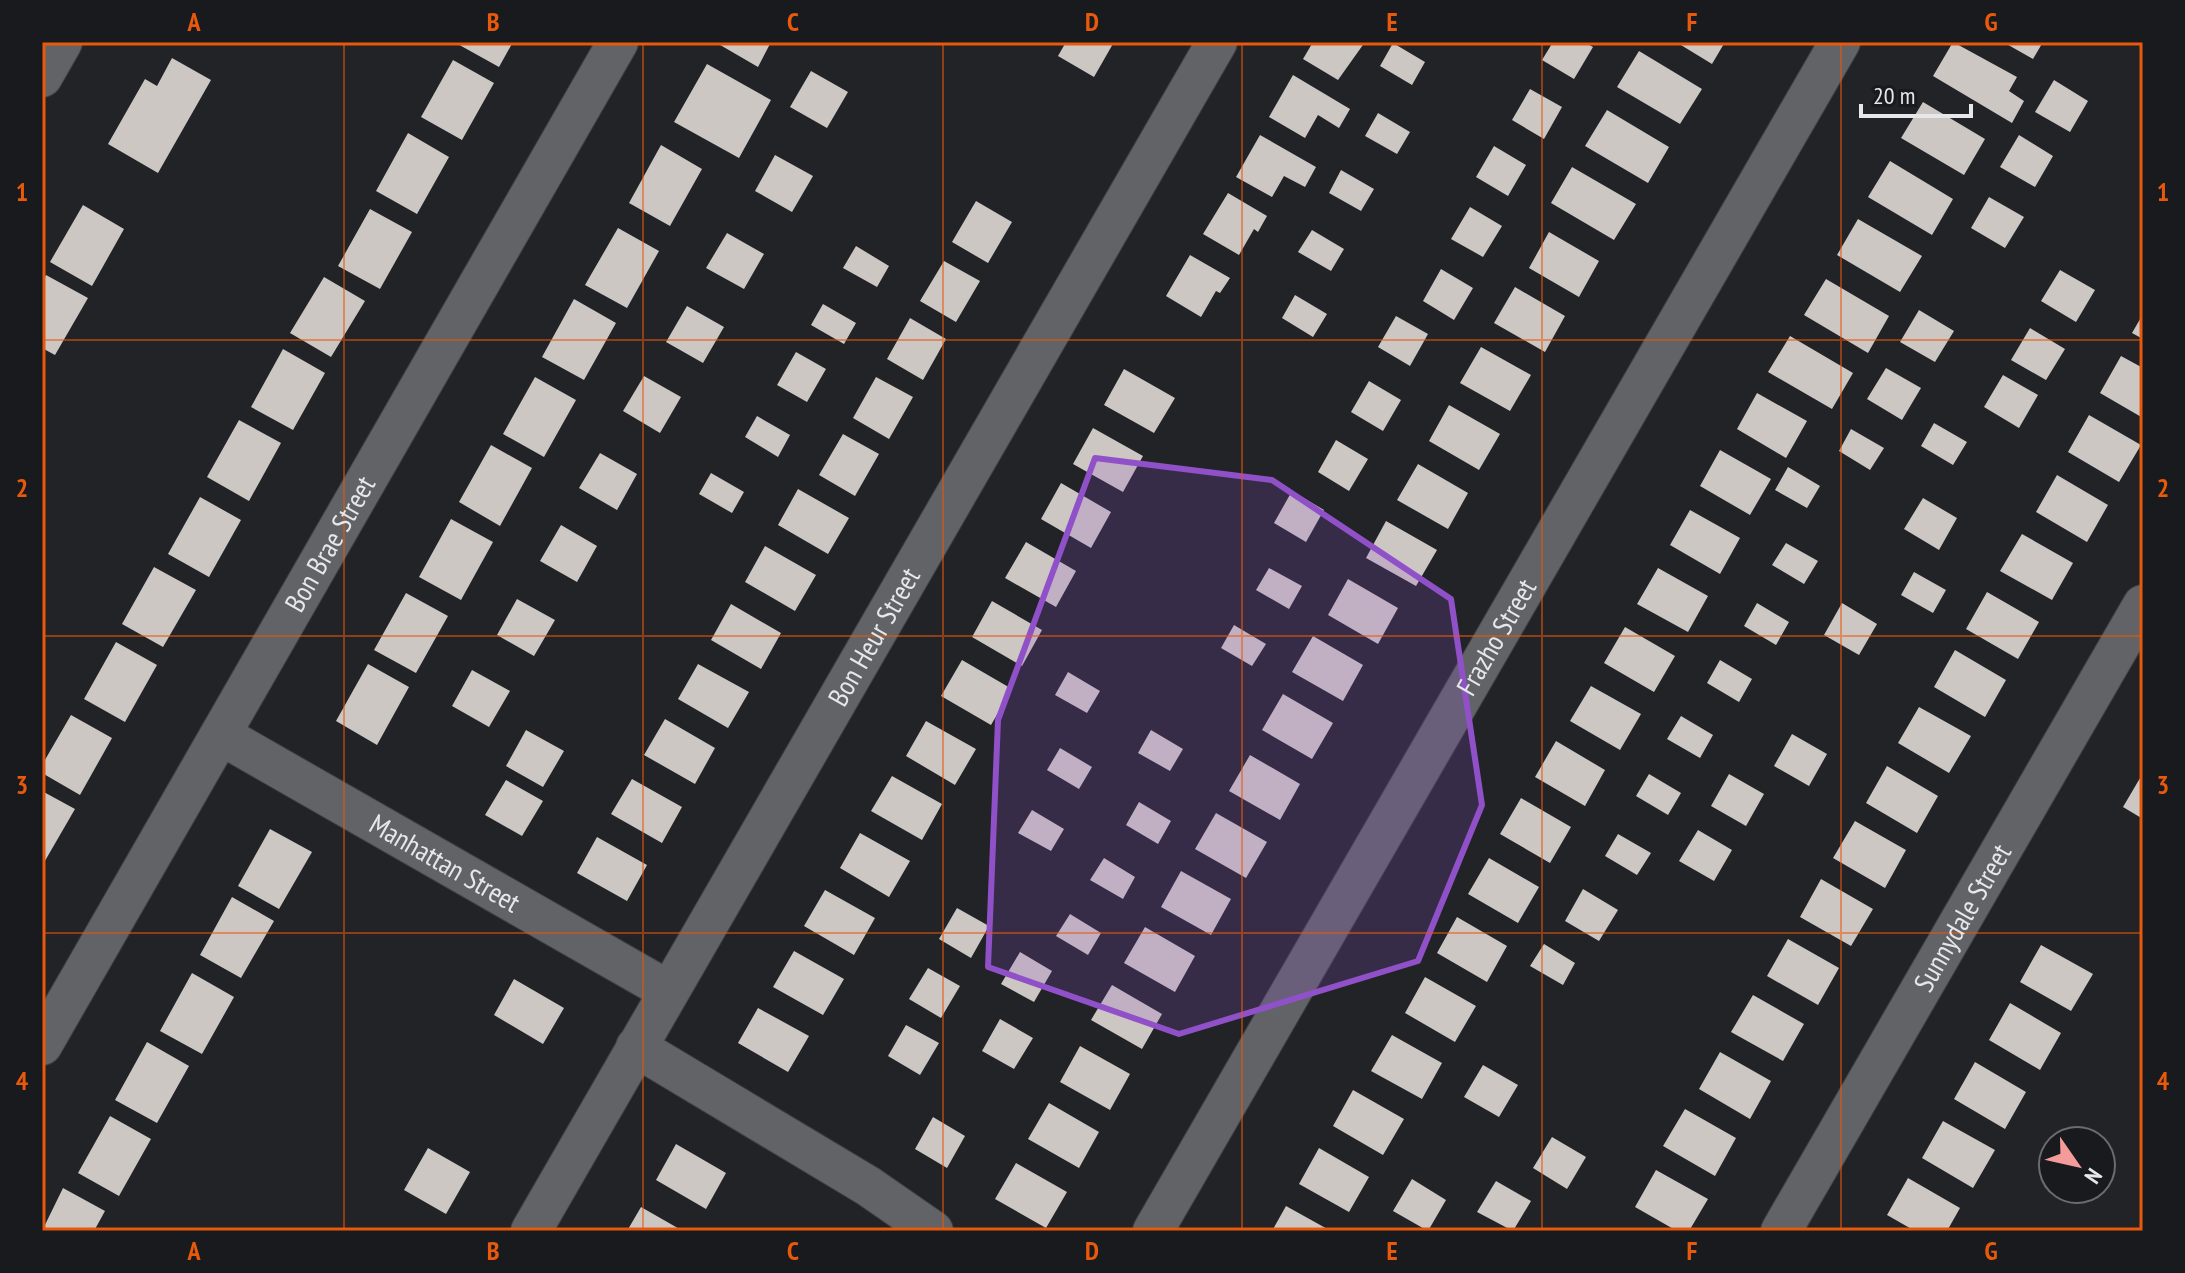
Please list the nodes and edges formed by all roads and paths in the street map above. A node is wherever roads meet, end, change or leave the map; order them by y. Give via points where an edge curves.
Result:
1 (62, 42) edge
2 (618, 42) edge
3 (1217, 42) edge
4 (1840, 42) edge
5 (42, 77) edge
6 (2143, 605) edge
7 (221, 735) junction
8 (667, 990) junction
9 (42, 1045) edge
10 (636, 1047) junction
11 (531, 1231) edge
12 (933, 1231) edge
13 (1153, 1231) edge
14 (1781, 1231) edge

1 - 5 street
2 - 7 street, Bon Brae Street
3 - 8 street, Bon Heur Street
4 - 13 street, Frazho Street
6 - 14 street, Sunnydale Street
7 - 8 street, Manhattan Street
7 - 9 street, Bon Brae Street
8 - 10 street, Bon Heur Street
10 - 11 street, Bon Heur Street
10 - 12 street via 868,1186

